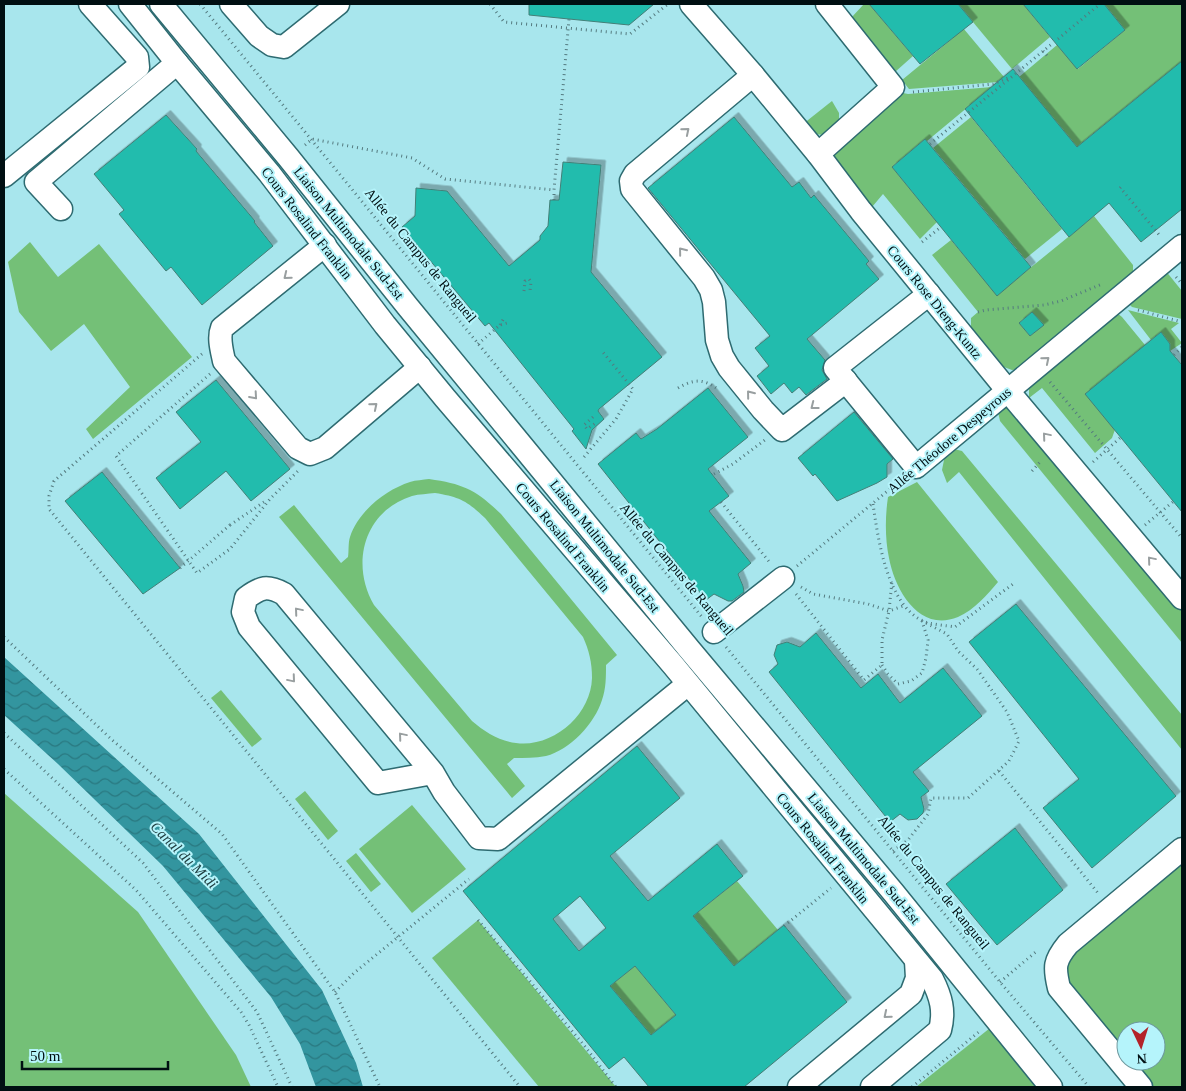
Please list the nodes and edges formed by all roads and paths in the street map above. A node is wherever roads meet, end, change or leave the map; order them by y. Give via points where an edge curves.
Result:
1 (90, 4) edge
2 (161, 4) edge
3 (200, 4) edge
4 (231, 4) edge
5 (338, 4) edge
6 (490, 4) edge
7 (668, 4) edge
8 (690, 4) edge
9 (827, 4) edge
10 (1100, 4) edge
11 (134, 9) edge
12 (569, 19) dead end
13 (568, 28) junction
14 (1058, 39) dead end
15 (1053, 43) dead end
16 (1042, 51) junction
17 (1049, 58) dead end
18 (178, 63) junction
19 (753, 74) junction
20 (1011, 77) junction
21 (893, 88) junction
22 (312, 140) junction
23 (930, 144) dead end
24 (298, 150) dead end
25 (818, 154) junction
26 (4, 176) edge
27 (1121, 189) dead end
28 (554, 190) junction
29 (554, 200) dead end
30 (61, 209) dead end
31 (940, 227) dead end
32 (922, 242) dead end
33 (1173, 243) edge
34 (324, 245) junction
35 (524, 291) dead end
36 (530, 291) dead end
37 (929, 294) junction
38 (1108, 294) junction
39 (978, 312) dead end
40 (504, 318) dead end
41 (1182, 322) edge
42 (507, 323) dead end
43 (500, 325) junction
44 (478, 344) junction
45 (1182, 347) edge
46 (602, 351) dead end
47 (204, 353) dead end
48 (1174, 355) dead end
49 (420, 367) junction
50 (1037, 367) junction
51 (213, 372) dead end
52 (846, 381) junction
53 (678, 388) dead end
54 (1008, 391) junction
55 (722, 393) dead end
56 (593, 417) dead end
57 (597, 422) dead end
58 (770, 436) dead end
59 (1121, 437) dead end
60 (1107, 450) junction
61 (584, 457) dead end
62 (916, 467) junction
63 (298, 471) dead end
64 (714, 474) dead end
65 (1078, 474) junction
66 (270, 499) junction
67 (1174, 501) dead end
68 (873, 503) junction
69 (1160, 512) junction
70 (1131, 537) junction
71 (1182, 538) edge
72 (180, 568) dead end
73 (783, 578) junction
74 (892, 581) junction
75 (1013, 584) dead end
76 (1182, 598) edge
77 (903, 606) junction
78 (889, 611) junction
79 (922, 621) junction
80 (714, 632) junction
81 (4, 637) edge
82 (882, 665) junction
83 (864, 680) dead end
84 (688, 684) junction
85 (4, 733) edge
86 (4, 769) edge
87 (998, 771) junction
88 (433, 773) junction
89 (1182, 849) edge
90 (893, 850) junction
91 (469, 879) dead end
92 (835, 884) dead end
93 (1102, 897) dead end
94 (478, 920) dead end
95 (784, 926) dead end
96 (399, 938) junction
97 (916, 961) junction
98 (335, 992) junction
99 (911, 994) junction
100 (987, 1026) dead end
101 (940, 1030) junction
102 (278, 1087) edge
103 (292, 1087) edge
104 (380, 1087) edge
105 (520, 1087) edge
106 (616, 1087) edge
107 (799, 1087) edge
108 (872, 1087) edge
109 (912, 1087) edge
110 (1051, 1087) edge
111 (1089, 1087) edge
112 (1141, 1087) edge

1 - 26 street via 137,57 138,67
2 - 110 street, Liaison Multimodale Sud-Est
3 - 22 path, Allée du Campus de Rangueil
4 - 5 street via 259,36 272,45 284,47
6 - 13 path via 504,22
7 - 13 path via 630,34
8 - 19 street, Cours Rose Dieng-Kuntz
9 - 21 street
10 - 14 path
11 - 18 street, Cours Rosalind Franklin
12 - 13 path
13 - 28 path
15 - 16 path
16 - 17 path
16 - 20 path
18 - 30 street via 36,182
18 - 34 street, Cours Rosalind Franklin
19 - 25 street, Cours Rose Dieng-Kuntz
52 -> 19 street via 782,430 722,356 717,340 714,302 704,278 632,189 631,181 635,174
20 - 21 path via 993,84 909,92
20 - 23 path
21 - 25 street
22 - 24 path
22 - 28 path via 412,158 445,179
22 - 44 path, Allée du Campus de Rangueil
25 - 37 street, Cours Rose Dieng-Kuntz
27 - 33 path
28 - 29 path
31 - 32 path
33 - 38 street, Allée Théodore Despeyrous
34 - 49 street, Cours Rosalind Franklin
34 -> 49 street via 222,328 224,361 298,448 310,454 325,448
35 - 36 path via 525,281 529,279
37 - 52 street via 836,368
37 - 54 street, Cours Rose Dieng-Kuntz
38 - 39 path
38 - 41 path
50 -> 38 street, Allée Théodore Despeyrous
40 - 43 path
42 - 43 path
43 - 44 path
44 - 80 path, Allée du Campus de Rangueil
45 - 48 path
46 - 61 path via 633,389 616,419
47 - 96 path via 54,482 49,509
49 - 84 street, Cours Rosalind Franklin
50 - 54 street, Allée Théodore Despeyrous
50 - 60 path
51 - 66 path via 116,456 197,573 230,549
52 - 62 street
53 - 55 path via 692,381 704,381
54 - 62 street, Allée Théodore Despeyrous
65 -> 54 street, Cours Rose Dieng-Kuntz
56 - 57 path via 584,425 587,429
58 - 64 path
59 - 60 path
60 - 65 path
60 - 69 path
62 - 68 path, Allée Théodore Despeyrous
63 - 66 path
65 - 70 street, Cours Rose Dieng-Kuntz
66 - 72 path, bridge via 230,525
67 - 69 path
68 - 73 path, Allée Théodore Despeyrous
68 - 74 path via 878,542
69 - 70 path
69 - 71 path
76 -> 70 street, Cours Rose Dieng-Kuntz
73 - 78 path via 813,594
73 - 80 street
74 - 77 path
74 - 78 path
75 - 79 path via 955,627
77 - 78 path
77 - 79 path
78 - 82 path via 882,640
79 - 82 path via 928,640 922,673 911,682 898,684
79 - 87 path via 947,634 1007,712 1019,741 1009,761
80 - 90 path, Allée du Campus de Rangueil
81 - 98 path via 111,739 222,834
82 - 83 path
84 - 88 street via 498,839 479,838
84 - 97 street, Cours Rosalind Franklin
85 - 103 path via 144,863 257,1012
86 - 102 path via 136,890 241,1012
87 - 90 path via 968,798 931,798 928,814 908,840
87 - 93 path
88 -> 88 street via 284,594 272,588 258,589 246,598 243,612 249,627 378,783
89 - 112 street via 1068,944 1057,957 1059,988
90 - 111 path, Allée du Campus de Rangueil
91 - 96 path
92 - 95 path
94 - 106 path
96 - 98 path
96 - 105 path
97 - 99 street via 917,978
97 - 101 street, Cours Rosalind Franklin via 941,996 944,1017
98 - 104 path
99 - 101 street via 932,1010
99 -> 107 street
100 - 109 path
101 - 108 street

